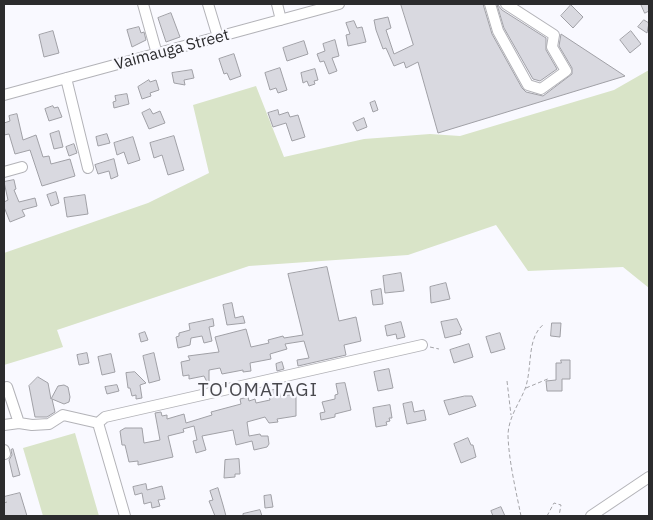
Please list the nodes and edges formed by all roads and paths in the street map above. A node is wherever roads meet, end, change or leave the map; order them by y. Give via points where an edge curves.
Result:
1 (143, 4) edge
2 (208, 4) edge
3 (277, 4) edge
4 (339, 4) edge
5 (490, 4) edge
6 (506, 4) edge
7 (281, 20) junction
8 (218, 37) junction
9 (157, 54) junction
10 (66, 78) junction
11 (4, 95) edge
12 (22, 167) dead end
13 (88, 168) dead end
14 (4, 172) edge
15 (544, 324) dead end
16 (422, 345) dead end
17 (550, 378) dead end
18 (507, 381) dead end
19 (7, 387) dead end
20 (525, 388) junction
21 (512, 416) junction
22 (19, 422) junction
23 (98, 424) junction
24 (4, 426) edge
25 (649, 477) edge
26 (7, 502) dead end
27 (4, 503) edge
28 (125, 516) edge
29 (521, 516) edge
30 (547, 516) edge
31 (559, 516) edge
32 (591, 516) edge

1 - 9 street
2 - 8 street
3 - 7 street
4 - 7 street, Vaimauga Street
5 - 6 street via 498,31 528,85 541,89 566,71 552,47 554,35
7 - 8 street, Vaimauga Street
8 - 9 street, Vaimauga Street
9 - 10 street, Vaimauga Street
10 - 11 street, Vaimauga Street
10 - 13 street
12 - 14 street
15 - 20 path via 532,338 532,364
16 - 23 street via 104,417
17 - 20 path
18 - 21 path
19 - 22 street
20 - 21 path
21 - 29 path via 508,435
22 - 23 street via 49,424 63,415
22 - 24 street
23 - 28 street
25 - 32 street
26 - 27 path
30 - 31 path via 554,504 561,505

